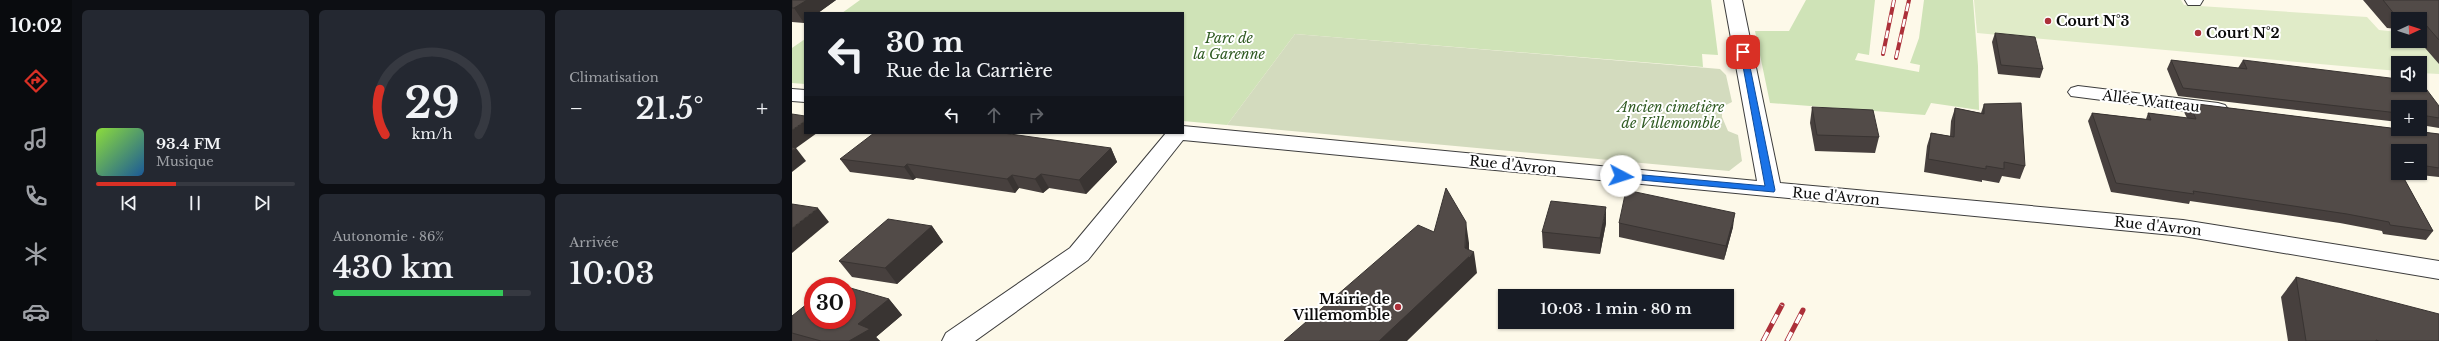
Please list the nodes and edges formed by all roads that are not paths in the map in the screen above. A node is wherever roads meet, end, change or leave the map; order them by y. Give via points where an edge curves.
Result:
1 (1733, 0) edge
2 (2078, 92) dead end
3 (792, 95) edge
4 (804, 96) edge
5 (2235, 111) edge
6 (1184, 133) edge
7 (1176, 134) edge
8 (1770, 190) junction
9 (2439, 270) edge
10 (955, 341) edge

1 - 8 street
2 - 5 street, Allée Watteau
3 - 4 street
6 - 8 street, Rue d'Avron
7 - 10 street via 1079,254
8 - 9 street, Rue d'Avron via 2183,228

